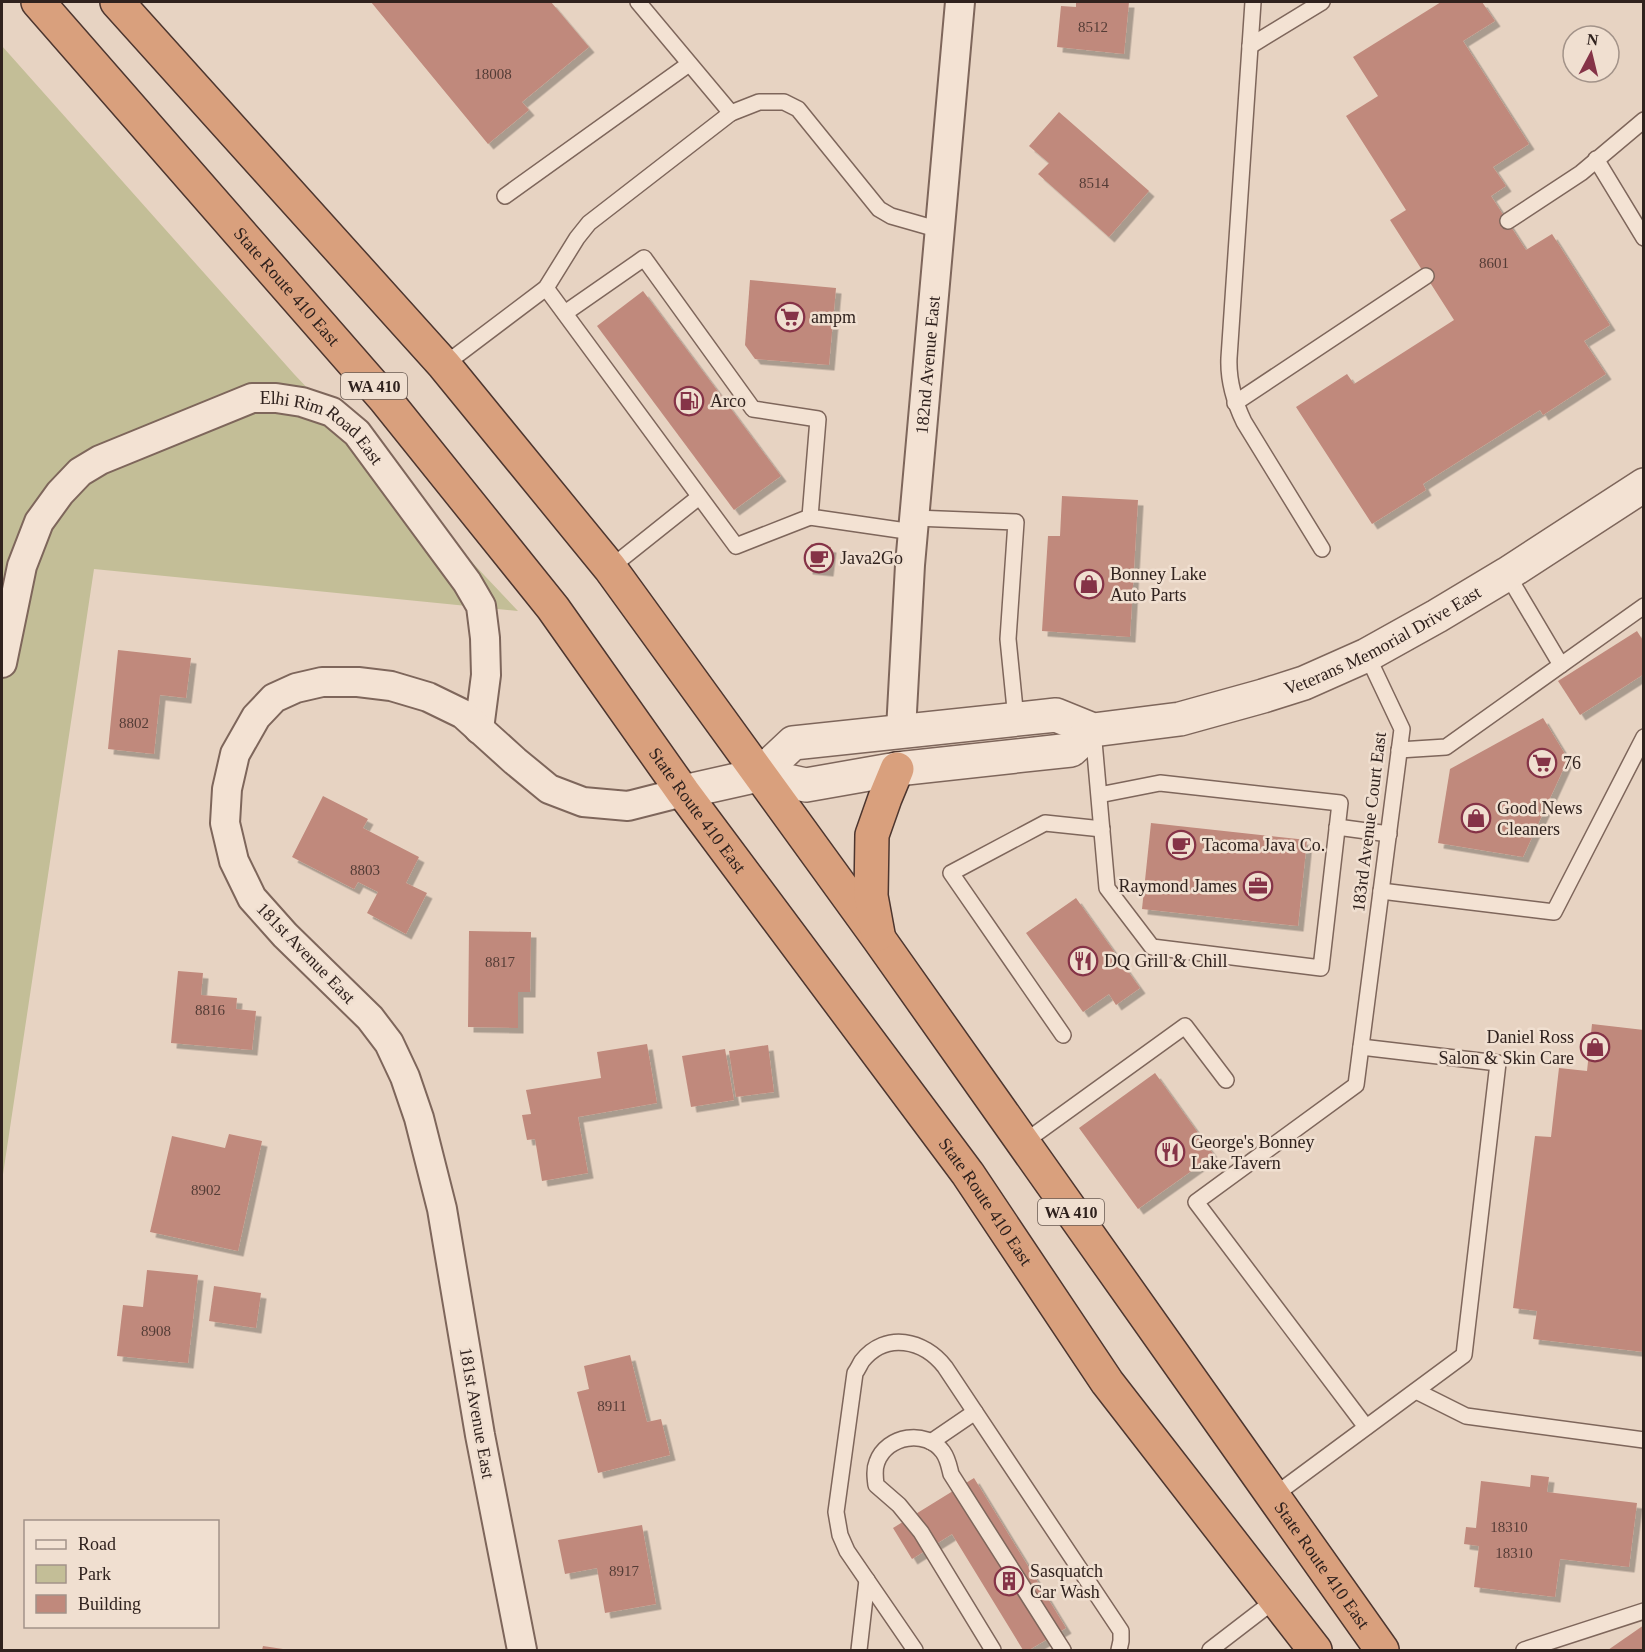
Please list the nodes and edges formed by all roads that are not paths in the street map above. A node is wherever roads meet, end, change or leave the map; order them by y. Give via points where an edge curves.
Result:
1 (38, 2) edge
2 (117, 2) edge
3 (638, 2) edge
4 (960, 2) edge
5 (1253, 2) edge
6 (1322, 2) edge
7 (1250, 46) junction
8 (689, 64) junction
9 (730, 113) junction
10 (1644, 120) edge
11 (1596, 159) junction
12 (505, 196) dead end
13 (1508, 221) dead end
14 (940, 230) junction
15 (1644, 238) edge
16 (1426, 276) dead end
17 (546, 288) junction
18 (565, 314) junction
19 (444, 365) junction
20 (1235, 403) junction
21 (1644, 485) edge
22 (699, 497) junction
23 (810, 517) junction
24 (914, 525) junction
25 (1322, 549) dead end
26 (610, 568) junction
27 (1508, 574) junction
28 (1644, 606) edge
29 (1367, 655) junction
30 (2, 663) edge
31 (1561, 664) junction
32 (1016, 719) junction
33 (479, 729) junction
34 (1093, 729) junction
35 (901, 730) junction
36 (1644, 737) edge
37 (1399, 750) junction
38 (897, 770) junction
39 (759, 775) junction
40 (682, 792) junction
41 (1099, 795) junction
42 (1337, 827) junction
43 (1102, 828) junction
44 (1389, 834) junction
45 (1381, 891) junction
46 (879, 939) junction
47 (1063, 1035) dead end
48 (1361, 1047) junction
49 (1226, 1080) dead end
50 (1023, 1143) junction
51 (1416, 1391) junction
52 (975, 1412) junction
53 (1366, 1427) junction
54 (1644, 1440) edge
55 (932, 1442) junction
56 (1272, 1497) junction
57 (867, 1580) junction
58 (1275, 1600) junction
59 (1644, 1611) edge
60 (522, 1650) edge
61 (859, 1650) edge
62 (915, 1650) edge
63 (993, 1650) edge
64 (1063, 1650) edge
65 (1119, 1650) edge
66 (1210, 1650) edge
67 (1315, 1650) edge
68 (1382, 1650) edge
69 (1524, 1650) edge

1 - 40 highway, State Route 410 East / WA 410 via 385,399 553,608
2 - 19 highway, State Route 410 East / WA 410
3 - 8 lane
4 - 14 street, 182nd Avenue East
5 - 7 lane
6 - 7 lane
7 - 20 lane via 1228,358
8 - 9 lane
8 - 12 lane
9 - 14 lane via 759,102 784,102 798,109 879,209
9 - 17 lane via 589,223
10 - 11 lane
11 - 13 lane
11 - 15 lane
14 - 24 street, 182nd Avenue East
16 - 20 lane
17 - 18 lane
17 - 19 lane
18 - 22 lane
18 - 23 lane via 644,258 753,410 818,418
19 - 26 highway, State Route 410 East / WA 410
20 - 25 lane
21 - 27 street, Veterans Memorial Drive East
22 - 23 lane via 735,546
22 - 26 lane
23 - 24 lane
24 - 32 lane via 1016,522 1008,639
24 - 35 street, 182nd Avenue East
26 - 39 highway, State Route 410 East / WA 410
27 - 29 street, Veterans Memorial Drive East
27 - 31 lane
28 - 31 lane
29 - 34 street, Veterans Memorial Drive East via 1304,683 1232,705 1180,719
29 - 37 lane, 183rd Avenue Court East via 1402,729
30 - 33 street, Elhi Rim Road East via 22,566 39,522 80,472 100,459 252,398 276,398 332,412 357,433 467,582 481,606 486,638
31 - 37 lane via 1446,747
32 - 34 street, Veterans Memorial Drive East via 1056,715
32 - 35 street, Veterans Memorial Drive East
33 - 40 street, 181st Avenue East via 549,789 583,802 628,806
33 - 60 street, 181st Avenue East via 463,714 428,697 391,686 322,682 296,688 268,704 235,754 225,823 234,861 252,898 370,1018 389,1043 405,1077 442,1209
34 - 38 street via 1071,750
34 - 41 lane
35 - 39 street, Veterans Memorial Drive East via 793,743
36 - 45 lane via 1554,912
37 - 44 lane, 183rd Avenue Court East
38 - 39 street via 806,785
38 - 46 highway via 872,835 871,896
39 - 40 street
39 - 46 highway, State Route 410 East / WA 410
40 - 58 highway, State Route 410 East / WA 410 via 968,1174 1107,1382
41 - 42 lane via 1160,783 1340,803
41 - 43 lane
42 - 43 lane via 1321,968 1152,947 1107,888
42 - 44 lane
43 - 47 lane via 1045,823 951,873
44 - 45 lane, 183rd Avenue Court East
45 - 48 lane, 183rd Avenue Court East
46 - 50 highway, State Route 410 East / WA 410
48 - 51 lane via 1498,1063 1464,1354
48 - 53 lane, 183rd Avenue Court East via 1356,1085 1196,1202
49 - 50 lane via 1185,1026
50 - 56 highway, State Route 410 East / WA 410
51 - 53 lane
51 - 54 lane via 1466,1416
52 - 55 lane
52 - 57 lane via 945,1367 926,1348 900,1342 873,1351 862,1361 855,1373 836,1512 847,1551
52 - 65 lane via 1121,1631
53 - 56 lane
55 - 63 lane via 906,1438 884,1450 875,1473 876,1485 916,1525
55 - 64 lane via 942,1450 951,1474
56 - 68 highway, State Route 410 East / WA 410
57 - 61 lane
57 - 62 lane
58 - 66 lane
58 - 67 highway, State Route 410 East / WA 410
59 - 69 lane

